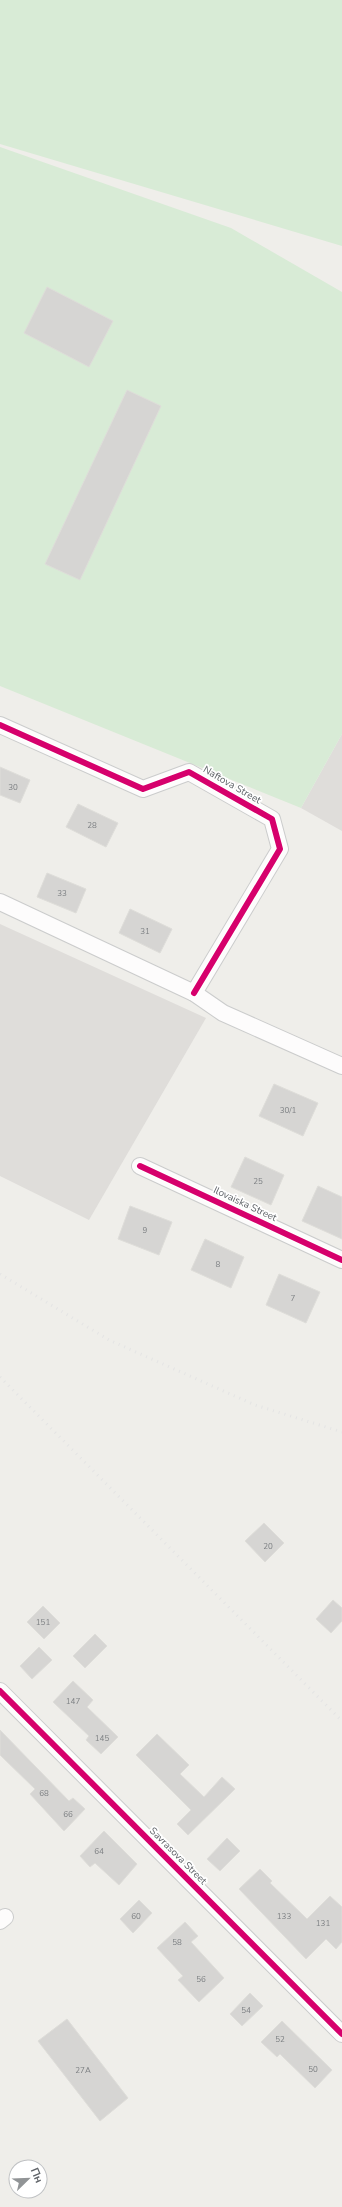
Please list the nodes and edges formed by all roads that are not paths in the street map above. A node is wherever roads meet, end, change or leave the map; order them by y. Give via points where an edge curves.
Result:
1 (0, 725) edge
2 (0, 902) edge
3 (194, 993) junction
4 (342, 1066) edge
5 (140, 1166) dead end
6 (342, 1260) edge
7 (0, 1691) edge
8 (342, 2034) edge

1 - 3 street, Naftova Street via 143,789 189,772 272,819 280,849
2 - 3 street
3 - 4 street via 223,1013
5 - 6 street, Ilovaiska Street
7 - 8 street, Savrasova Street

